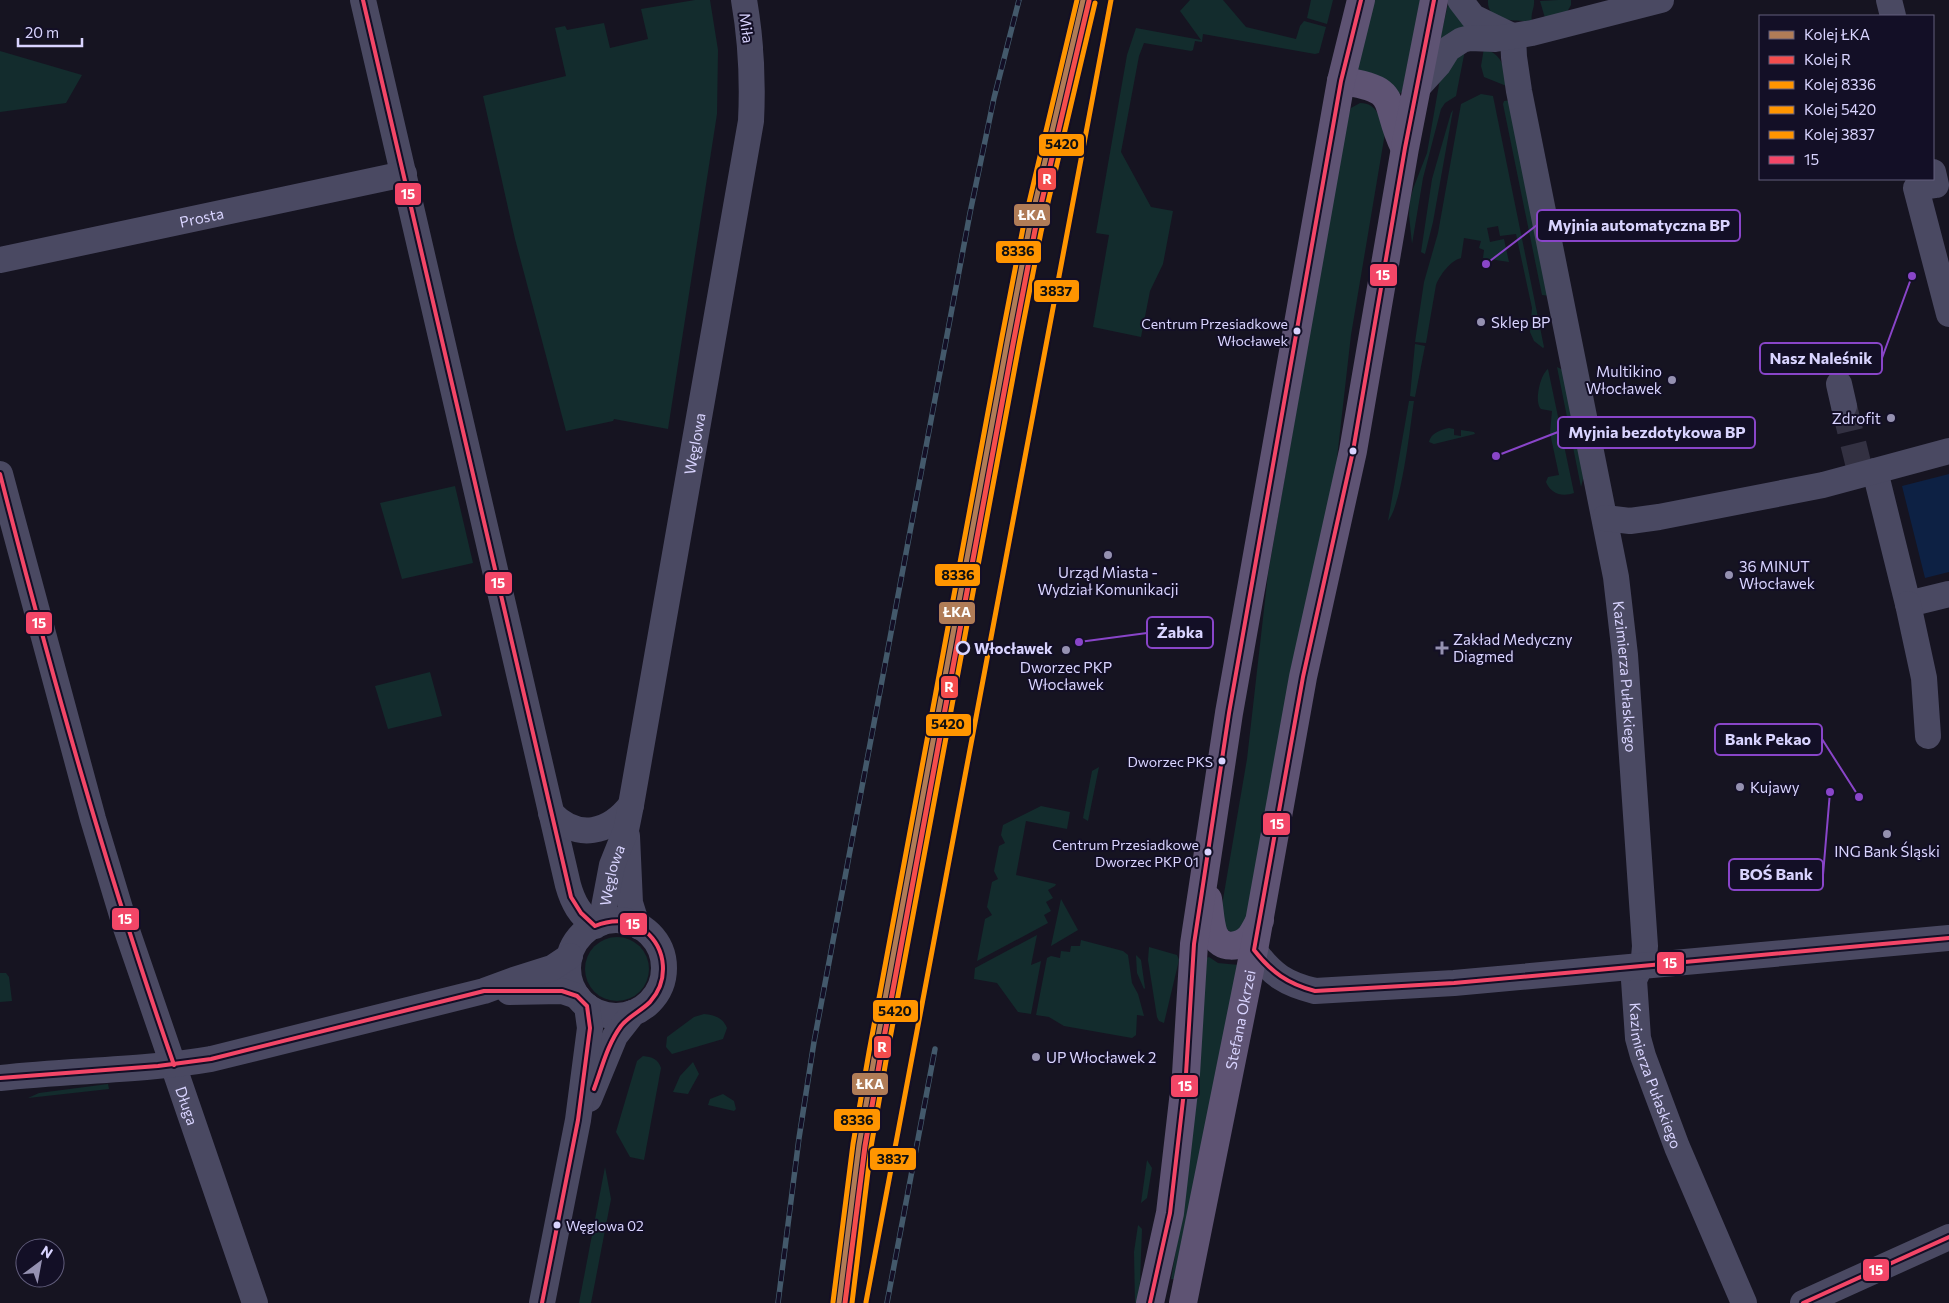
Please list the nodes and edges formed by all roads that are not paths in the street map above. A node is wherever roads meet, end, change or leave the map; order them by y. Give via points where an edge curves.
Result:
1 (363, 0) edge
2 (744, 0) edge
3 (1361, 0) edge
4 (1434, 0) edge
5 (1460, 0) edge
6 (1661, 0) edge
7 (1889, 0) edge
8 (1893, 15) edge
9 (1513, 36) junction
10 (751, 56) joint
11 (1341, 81) junction
12 (1417, 88) junction
13 (1405, 148) junction
14 (404, 174) junction
15 (1934, 176) edge
16 (0, 260) edge
17 (1949, 314) edge
18 (1949, 452) edge
19 (1875, 471) junction
20 (0, 474) edge
21 (1605, 518) junction
22 (1949, 594) edge
23 (1908, 604) junction
24 (1928, 736) dead end
25 (631, 804) junction
26 (551, 813) junction
27 (626, 830) junction
28 (1204, 874) junction
29 (1260, 920) junction
30 (598, 924) junction
31 (640, 927) junction
32 (1949, 938) edge
33 (1254, 950) junction
34 (570, 956) junction
35 (1640, 966) junction
36 (484, 992) junction
37 (582, 1001) junction
38 (633, 1013) junction
39 (174, 1066) junction
40 (0, 1078) edge
41 (578, 1120) junction
42 (1949, 1237) edge
43 (255, 1303) edge
44 (542, 1303) edge
45 (1150, 1303) edge
46 (1183, 1303) edge
47 (1744, 1303) edge
48 (1803, 1303) edge

1 - 14 street
2 - 10 street, Miła
3 - 11 main road
4 - 12 main road, Stefana Okrzei
5 - 9 street via 1473,17
6 - 9 street
7 - 8 street
9 - 12 street via 1462,40 1448,49
9 - 21 street, Kazimierza Pułaskiego via 1519,91
10 - 25 street, Węglowa via 751,122
11 - 13 main road via 1375,87 1385,96 1390,102 1397,132
11 - 28 main road via 1229,712
12 - 13 main road, Stefana Okrzei
13 - 29 main road, Stefana Okrzei via 1353,451 1303,677
14 - 16 street, Prosta
14 - 26 street
15 - 17 street via 1936,184 1916,188
18 - 19 street
19 - 21 street via 1823,485 1659,518 1630,521
19 - 23 street
20 - 39 street, Długa via 93,819 125,925
21 - 35 street, Kazimierza Pułaskiego via 1616,577 1625,660 1645,946
22 - 23 street
23 - 24 street via 1924,678
25 - 26 street via 611,825 598,830 572,828
25 - 27 street, Węglowa
26 - 30 street via 571,897 581,913
27 - 30 street, Węglowa via 612,864
27 - 31 street, Węglowa via 630,903
28 - 29 main road via 1214,935 1221,944 1242,943
28 - 45 main road via 1194,944 1186,1074 1170,1213
29 - 33 main road, Stefana Okrzei
30 - 31 street via 621,921
30 - 34 street via 579,938
31 - 38 street via 656,941 664,971 655,997
32 - 35 street
33 - 35 street via 1265,965 1284,980 1316,991 1454,983
33 - 46 main road, Stefana Okrzei
34 - 36 street via 552,968
34 - 37 street via 573,988
35 - 47 street, Kazimierza Pułaskiego via 1634,980 1638,1038 1643,1056 1677,1147
36 - 37 street via 562,991
36 - 39 street
37 - 38 street via 604,1015
37 - 41 street via 590,1028
38 - 41 street via 615,1036
39 - 40 street
39 - 43 street, Długa
41 - 44 street
42 - 48 street

